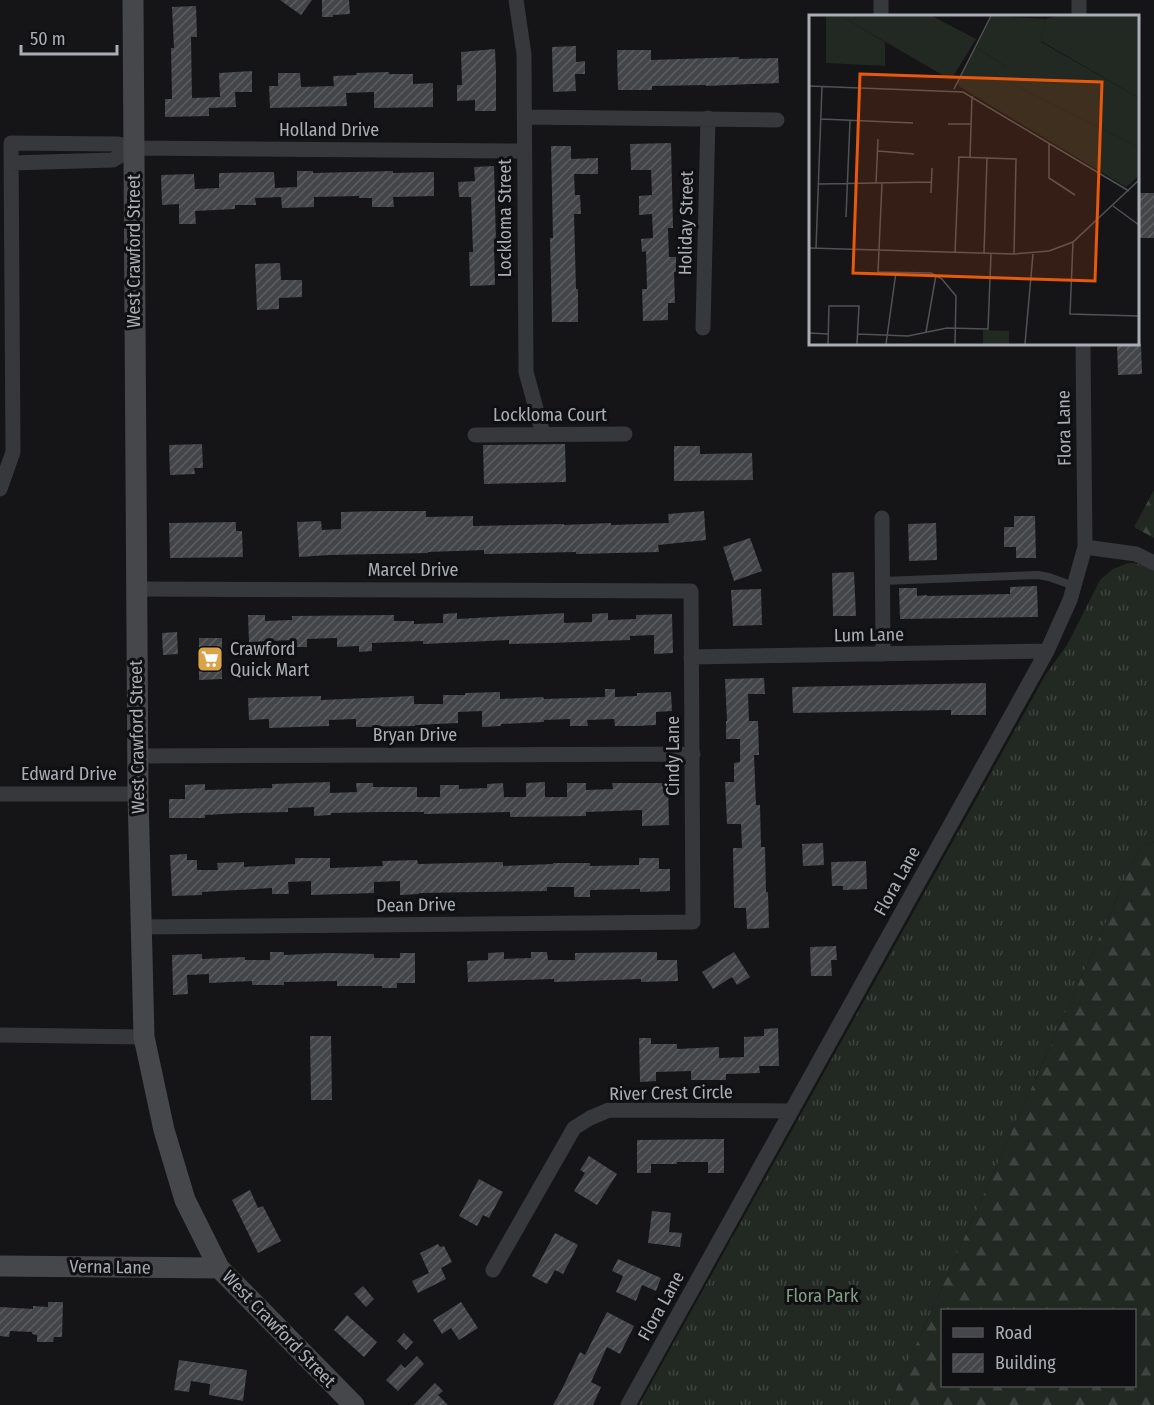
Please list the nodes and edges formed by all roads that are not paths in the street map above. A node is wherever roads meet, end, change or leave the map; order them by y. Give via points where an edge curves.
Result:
1 (133, 0) edge
2 (516, 0) edge
3 (1078, 0) edge
4 (1079, 15) edge
5 (525, 117) junction
6 (708, 118) junction
7 (777, 120) dead end
8 (133, 148) junction
9 (524, 151) junction
10 (11, 163) junction
11 (6, 245) edge
12 (703, 328) dead end
13 (1083, 345) edge
14 (543, 434) junction
15 (625, 434) dead end
16 (475, 435) dead end
17 (1, 483) edge
18 (882, 518) dead end
19 (1085, 547) junction
20 (1154, 563) edge
21 (882, 581) junction
22 (1074, 586) junction
23 (136, 589) junction
24 (691, 591) joint
25 (1047, 651) junction
26 (883, 654) junction
27 (691, 657) junction
28 (693, 754) junction
29 (138, 756) junction
30 (0, 794) edge
31 (138, 794) junction
32 (693, 922) joint
33 (140, 927) junction
34 (0, 1035) edge
35 (144, 1037) junction
36 (791, 1111) junction
37 (0, 1266) edge
38 (219, 1268) junction
39 (493, 1270) dead end
40 (354, 1405) edge
41 (628, 1405) edge

1 - 8 street, West Crawford Street
2 - 5 street, Lockloma Street via 524,54
3 - 4 street
5 - 6 street
5 - 9 street, Lockloma Street
6 - 7 street
6 - 12 street, Holiday Street
8 - 9 street, Holland Drive
8 - 10 street, Holland Drive via 112,160
8 - 10 street, Holland Drive via 118,144 11,143
8 - 23 street, West Crawford Street
9 - 14 street, Lockloma Street via 526,372
10 - 11 street
11 - 17 street via 14,422 13,452
13 - 19 street, Flora Lane
14 - 15 street, Lockloma Court
14 - 16 street, Lockloma Court
18 - 21 street
19 - 20 street via 1136,554
19 - 22 street, Flora Lane
21 - 22 lane via 1038,575
21 - 26 street
22 - 25 street, Flora Lane
23 - 24 street, Marcel Drive
23 - 29 street, West Crawford Street
24 - 27 street, Cindy Lane
25 - 26 street, Lum Lane
25 - 36 street, Flora Lane
26 - 27 street, Lum Lane
27 - 28 street, Cindy Lane
28 - 29 street, Bryan Drive
28 - 32 street, Cindy Lane
29 - 31 street, West Crawford Street
30 - 31 street, Edward Drive
31 - 33 street, West Crawford Street
32 - 33 street, Dean Drive
33 - 35 street, West Crawford Street
34 - 35 street
35 - 38 street, West Crawford Street via 164,1130 185,1200
36 - 39 street, River Crest Circle via 609,1110 590,1118 574,1128
36 - 41 street, Flora Lane
37 - 38 street, Verna Lane
38 - 40 street, West Crawford Street

